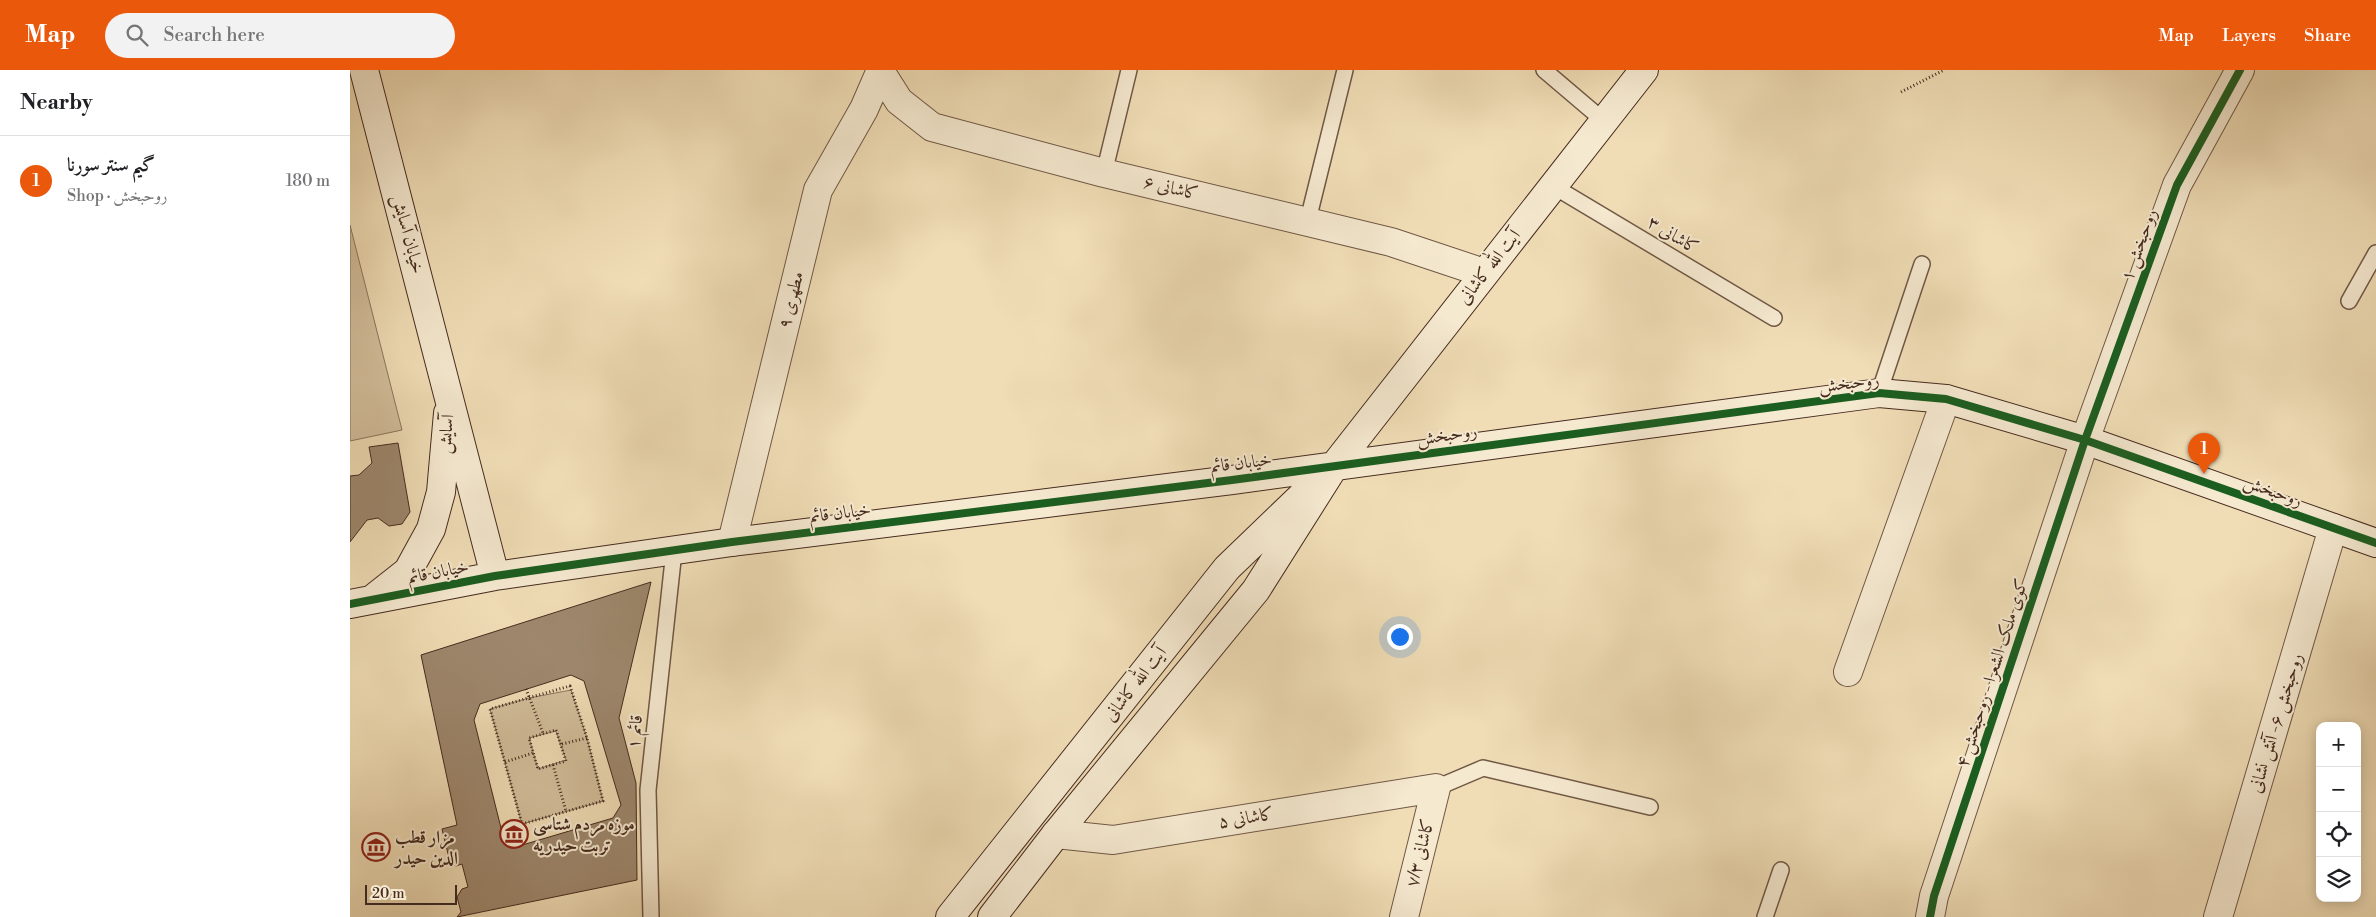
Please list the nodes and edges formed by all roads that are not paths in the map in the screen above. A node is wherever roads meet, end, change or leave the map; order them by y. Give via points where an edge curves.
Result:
1 (364, 70) edge
2 (880, 70) edge
3 (1129, 70) edge
4 (1345, 70) edge
5 (1544, 70) edge
6 (1644, 70) edge
7 (2240, 70) edge
8 (1604, 121) junction
9 (1104, 173) junction
10 (1553, 186) junction
11 (1308, 220) junction
12 (2376, 252) edge
13 (1922, 264) dead end
14 (1484, 273) junction
15 (2349, 301) dead end
16 (1774, 318) dead end
17 (1879, 393) junction
18 (450, 397) junction
19 (1946, 399) junction
20 (2085, 440) junction
21 (1335, 465) junction
22 (2334, 528) junction
23 (732, 542) junction
24 (2376, 543) edge
25 (674, 551) junction
26 (495, 576) junction
27 (361, 602) edge
28 (1848, 672) dead end
29 (1436, 788) junction
30 (1650, 807) dead end
31 (1056, 834) junction
32 (1780, 870) dead end
33 (651, 917) edge
34 (950, 917) edge
35 (992, 917) edge
36 (1404, 917) edge
37 (1765, 917) edge
38 (1930, 917) edge
39 (2218, 917) edge

1 - 18 street, خیابان آسایش
2 - 9 street, کاشانی ۶ via 899,101 932,127
2 - 23 street, مطهری ۹ via 864,109 818,190
3 - 9 lane
4 - 11 lane
5 - 8 lane
6 - 8 street, آیت الله کاشانی
7 - 20 street, روحبخش ۱ via 2177,185
8 - 10 street, آیت الله کاشانی
9 - 11 street, کاشانی ۶
10 - 14 street, آیت الله کاشانی
10 - 16 lane, کاشانی ۳
11 - 14 street, کاشانی ۶ via 1391,242
12 - 15 lane
13 - 17 lane
14 - 21 street, آیت الله کاشانی
17 - 19 street, روحبخش
17 - 21 street, روحبخش
18 - 26 street, آسایش
18 - 27 street, آسایش via 441,492 430,529 408,570
19 - 20 street, روحبخش
19 - 28 street
20 - 22 street, روحبخش
20 - 38 street, کوی ملک الشعرا - روحبخش ۴ via 1934,896
21 - 23 street, خیابان قائم
21 - 31 street, آیت الله کاشانی via 1256,590
21 - 34 street, آیت الله کاشانی via 1227,568
22 - 24 street, روحبخش
22 - 39 street, روحبخش ۶- آتش نشانی
23 - 25 street, خیابان قائم
25 - 26 street, خیابان قائم
25 - 33 lane, قائم ۱ via 648,790
26 - 27 street, خیابان قائم
29 - 30 lane via 1483,768
29 - 31 street, کاشانی ۵ via 1113,840
29 - 36 street, کاشانی ۷/۳
31 - 35 street, آیت الله کاشانی
32 - 37 lane

